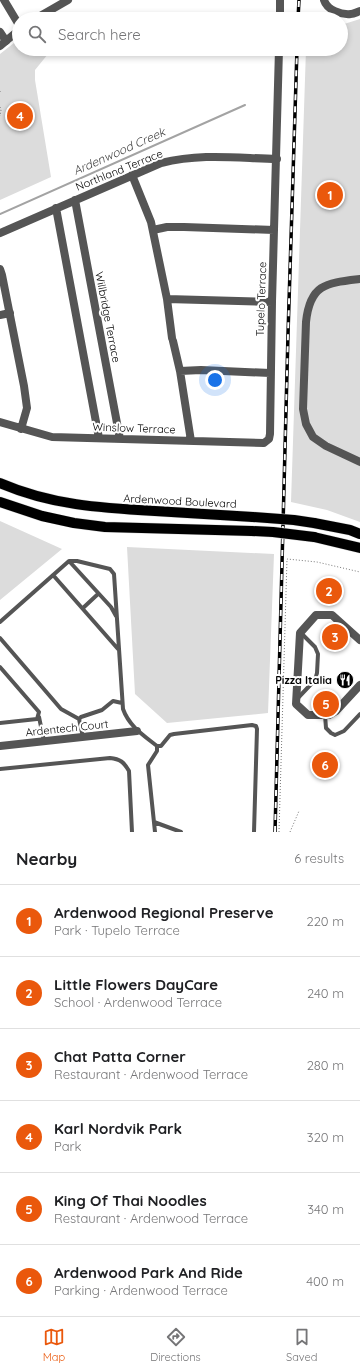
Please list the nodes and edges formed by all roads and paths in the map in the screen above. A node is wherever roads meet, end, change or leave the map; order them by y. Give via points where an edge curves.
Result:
1 (4, 0) edge
2 (68, 0) edge
3 (280, 0) edge
4 (324, 0) edge
5 (360, 11) edge
6 (47, 12) edge
7 (280, 12) edge
8 (335, 12) edge
9 (12, 13) edge
10 (348, 14) edge
11 (0, 32) edge
12 (12, 36) edge
13 (3, 43) edge
14 (279, 56) edge
15 (0, 107) edge
16 (0, 116) edge
17 (277, 159) junction
18 (132, 175) junction
19 (75, 200) junction
20 (56, 208) junction
21 (152, 230) junction
22 (274, 230) junction
23 (0, 233) edge
24 (0, 269) edge
25 (360, 279) edge
26 (167, 299) junction
27 (272, 302) junction
28 (10, 313) junction
29 (0, 315) edge
30 (180, 371) junction
31 (270, 373) junction
32 (0, 422) edge
33 (21, 429) junction
34 (99, 438) junction
35 (120, 439) junction
36 (268, 439) joint
37 (191, 441) junction
38 (360, 462) edge
39 (0, 483) edge
40 (0, 502) edge
41 (360, 534) edge
42 (360, 548) edge
43 (69, 561) junction
44 (53, 575) junction
45 (98, 594) junction
46 (83, 608) junction
47 (116, 616) junction
48 (0, 622) edge
49 (300, 633) junction
50 (0, 638) edge
51 (360, 640) edge
52 (119, 649) junction
53 (0, 667) edge
54 (360, 685) edge
55 (296, 699) junction
56 (122, 703) junction
57 (360, 714) edge
58 (325, 715) junction
59 (39, 716) junction
60 (79, 719) junction
61 (0, 723) edge
62 (137, 731) junction
63 (84, 737) junction
64 (44, 742) junction
65 (0, 746) edge
66 (157, 746) junction
67 (0, 769) edge
68 (299, 811) dead end
69 (154, 822) junction
70 (132, 832) edge
71 (156, 832) edge
72 (181, 832) edge
73 (254, 832) edge
74 (290, 832) edge

1 - 9 street
2 - 6 street
3 - 7 street
4 - 8 street
5 - 10 street
11 - 13 street
12 - 13 street
14 - 17 street, Tupelo Terrace
15 - 16 path
17 - 18 street, Northland Terrace via 206,156 180,158
17 - 22 street, Tupelo Terrace
18 - 19 street, Northland Terrace
18 - 21 street via 147,210
19 - 20 street, Northland Terrace
19 - 35 street, Willbridge Terrace
20 - 23 street, Northland Terrace
20 - 34 street
21 - 22 street via 167,227
21 - 26 street
22 - 27 street, Tupelo Terrace
24 - 28 street
25 - 38 street via 327,285 311,298 306,322 303,409 306,424 313,437
26 - 27 street
26 - 30 street
27 - 31 street, Tupelo Terrace
28 - 29 street
28 - 33 street via 27,408
30 - 31 street
30 - 37 street
31 - 36 street, Tupelo Terrace
32 - 33 street, Winslow Terrace
33 - 34 street, Winslow Terrace via 52,437
34 - 35 street, Winslow Terrace
35 - 37 street, Winslow Terrace
36 - 37 street, Winslow Terrace via 264,443
39 - 41 main road, Ardenwood Boulevard, bridge via 43,498 72,504 314,522
40 - 42 main road, bridge via 42,516 105,527 273,532 314,537
43 - 44 lane
43 - 45 lane
43 - 47 lane via 77,560 113,571
44 - 46 lane
44 - 48 lane
45 - 46 lane
45 - 47 lane
46 - 52 lane
47 - 52 lane
49 - 51 street via 316,615 332,615
49 - 55 street
49 - 55 lane via 315,647 318,654 317,673 315,680
50 - 60 lane via 61,709
52 - 56 lane
53 - 59 lane via 39,712
54 - 58 street via 336,711
55 - 58 street via 296,704 308,715
56 - 60 lane via 113,701 102,710
56 - 62 lane via 126,718
57 - 58 lane via 344,731 334,735 326,728
59 - 61 lane via 37,719
59 - 64 lane
60 - 63 lane
62 - 63 street, Ardentech Court
62 - 66 lane
63 - 64 street, Ardentech Court
64 - 65 street, Ardentech Court
66 - 69 lane via 157,751 148,765
66 - 73 lane via 161,746 174,734 256,726
67 - 70 lane via 118,759 129,770
68 - 74 path
69 - 71 lane
69 - 72 lane

